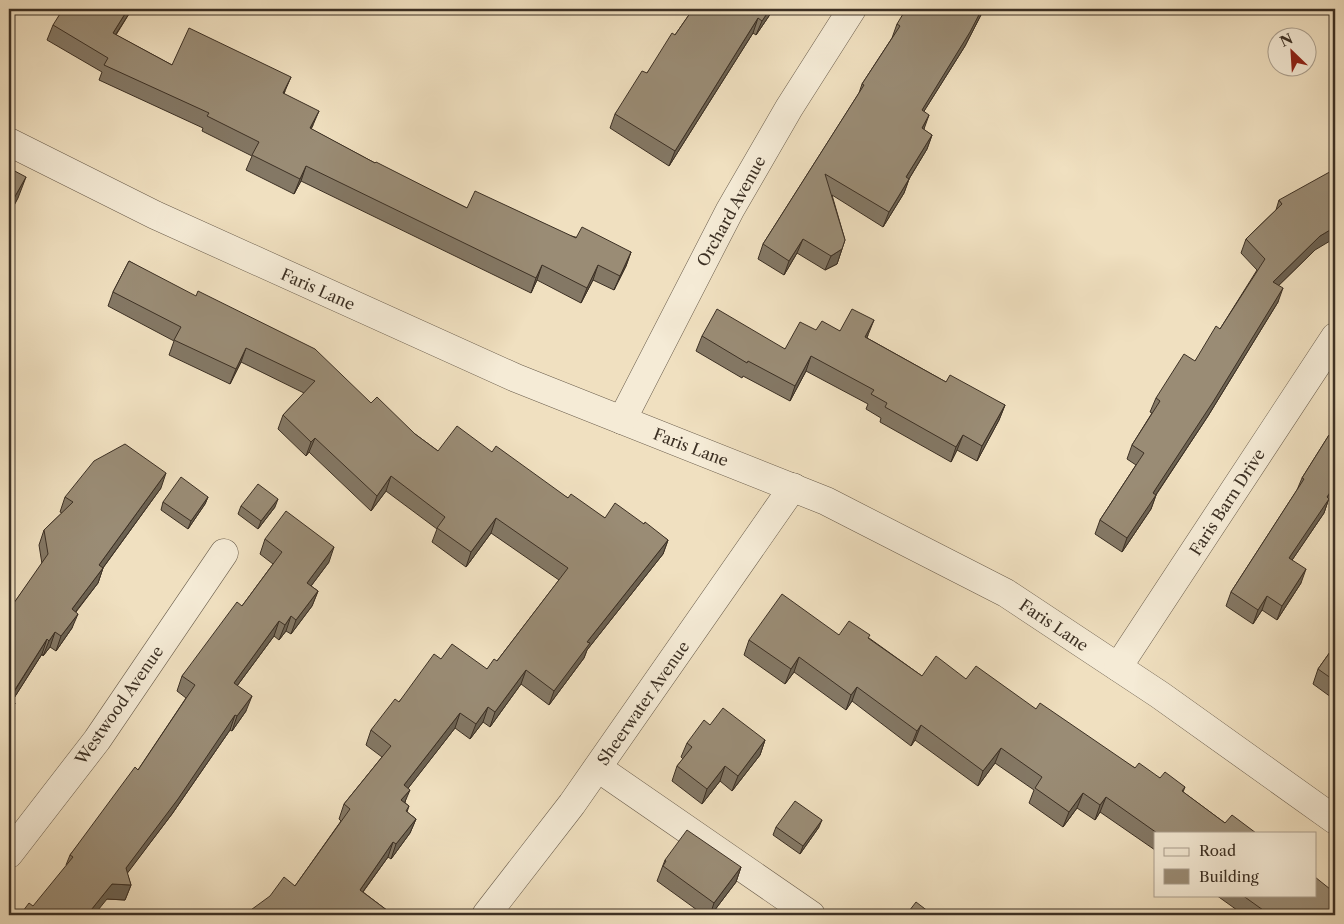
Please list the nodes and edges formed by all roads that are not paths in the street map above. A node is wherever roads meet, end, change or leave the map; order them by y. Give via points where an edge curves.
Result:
1 (852, 9) edge
2 (9, 142) edge
3 (1335, 337) edge
4 (622, 420) junction
5 (793, 487) junction
6 (224, 552) dead end
7 (1118, 667) junction
8 (598, 768) junction
9 (1335, 820) edge
10 (9, 854) edge
11 (486, 915) edge
12 (811, 915) edge

1 - 4 street, Orchard Avenue via 788,108 730,210
2 - 4 street, Faris Lane via 164,219 516,378
3 - 7 street, Faris Barn Drive
4 - 5 street, Faris Lane
5 - 7 street, Faris Lane via 826,500 1006,593
5 - 8 street, Sheerwater Avenue
6 - 10 street, Westwood Avenue via 97,740
7 - 9 street, Faris Lane
8 - 11 street, Sheerwater Avenue
8 - 12 street

